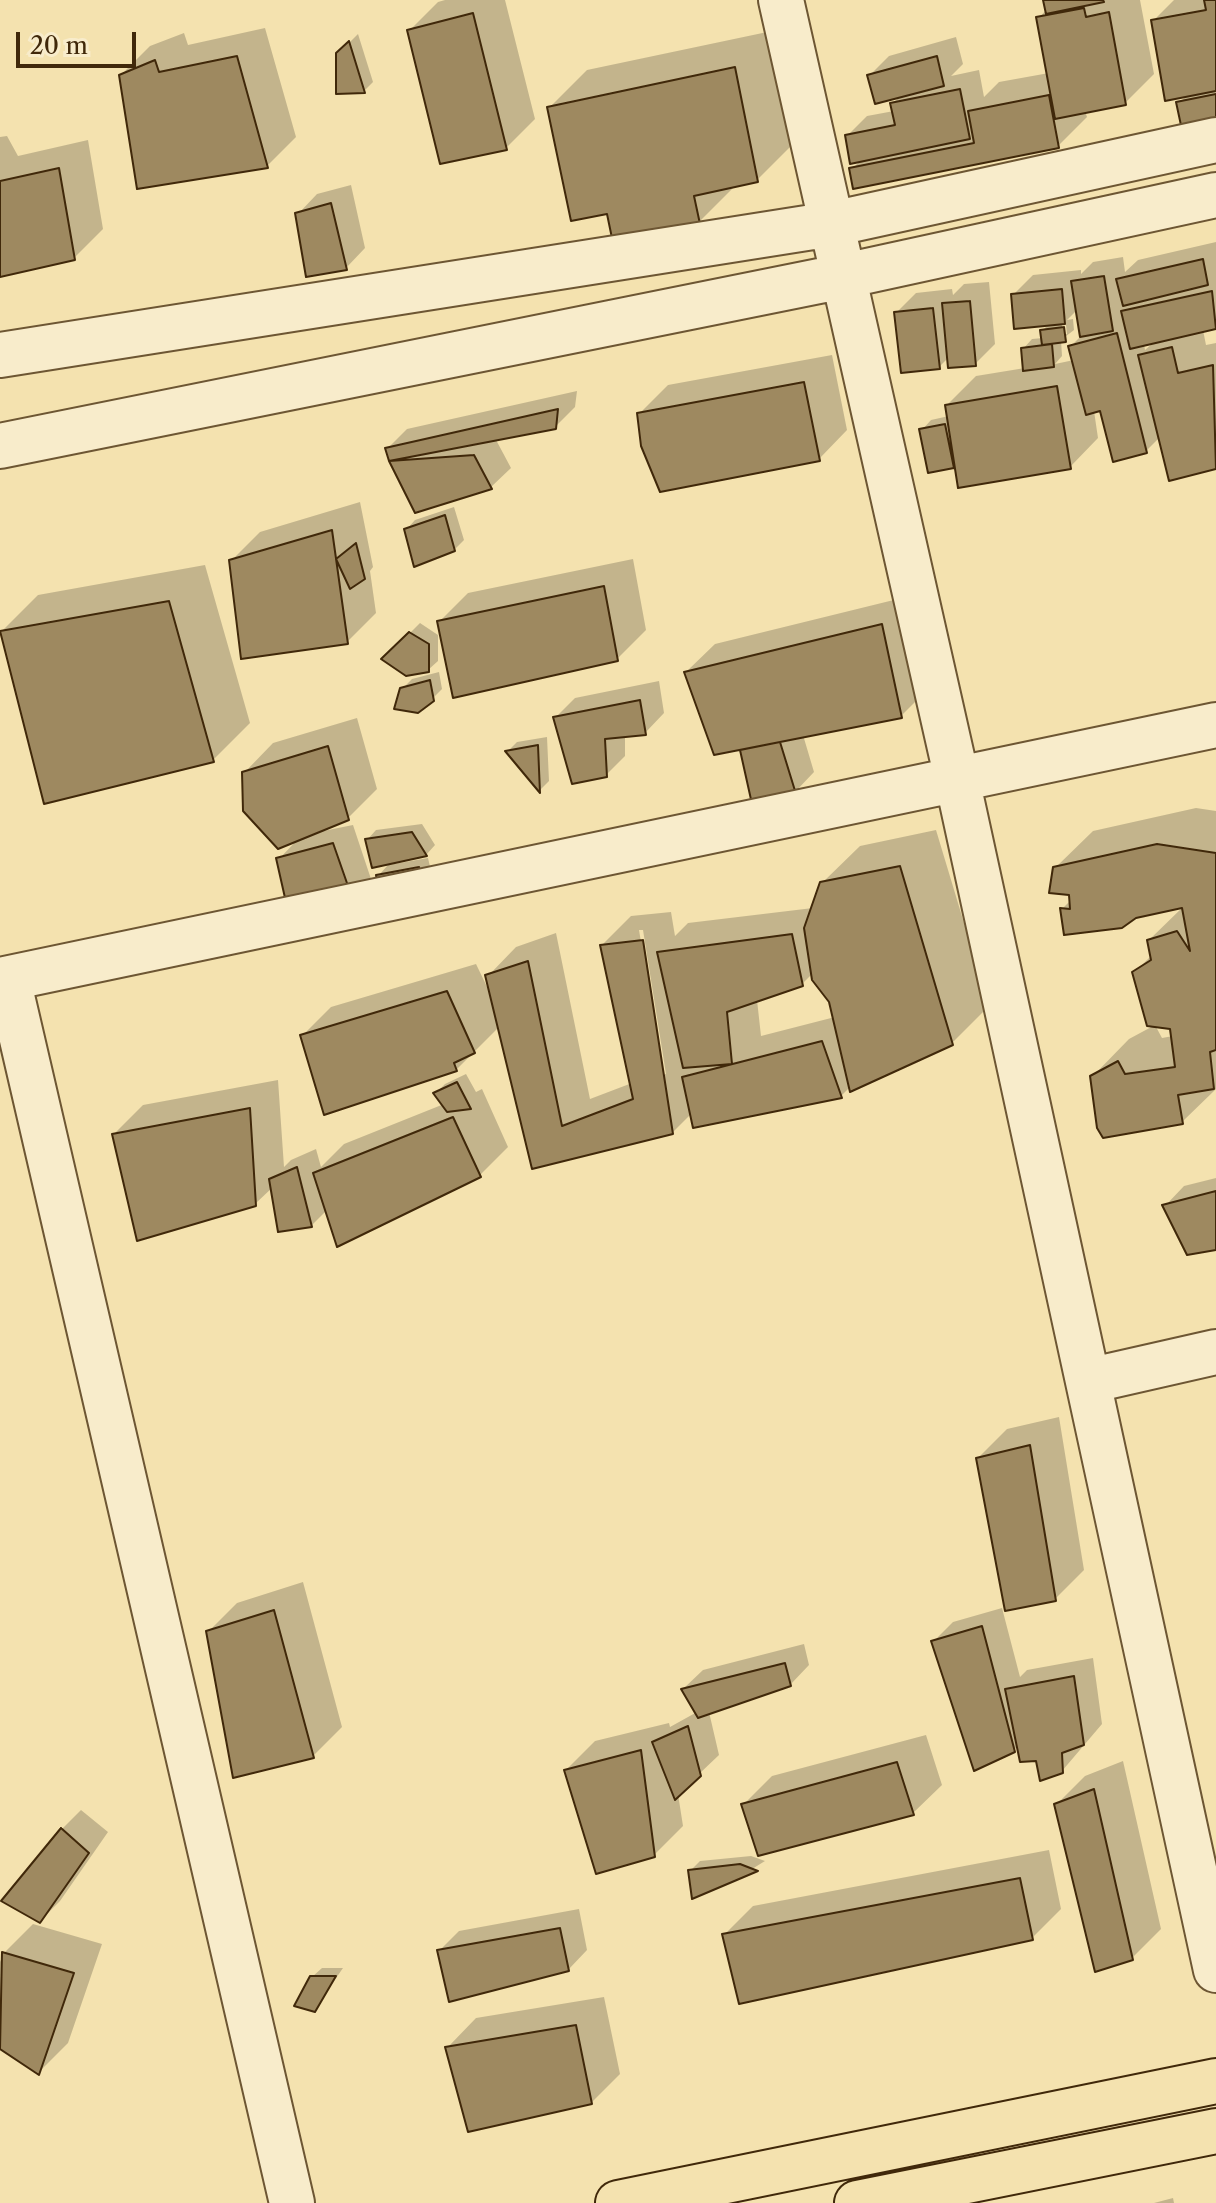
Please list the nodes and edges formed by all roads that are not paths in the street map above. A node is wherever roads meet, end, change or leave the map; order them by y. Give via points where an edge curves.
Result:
1 (781, 0) edge
2 (1216, 140) edge
3 (1216, 195) edge
4 (832, 224) junction
5 (844, 276) junction
6 (0, 355) edge
7 (0, 446) edge
8 (1216, 725) edge
9 (957, 779) junction
10 (4, 980) edge
11 (1216, 1352) edge
12 (1088, 1381) junction
13 (1216, 1970) edge
14 (1216, 2081) edge
15 (1216, 2131) edge
16 (292, 2203) edge
17 (618, 2203) edge
18 (857, 2203) edge

1 - 4 street
2 - 4 street
3 - 5 street
4 - 5 street
4 - 6 street
5 - 7 street
5 - 9 street
8 - 9 street
9 - 10 street
9 - 12 street
10 - 16 street
11 - 12 street
12 - 13 street
14 - 17 main road
15 - 18 main road

